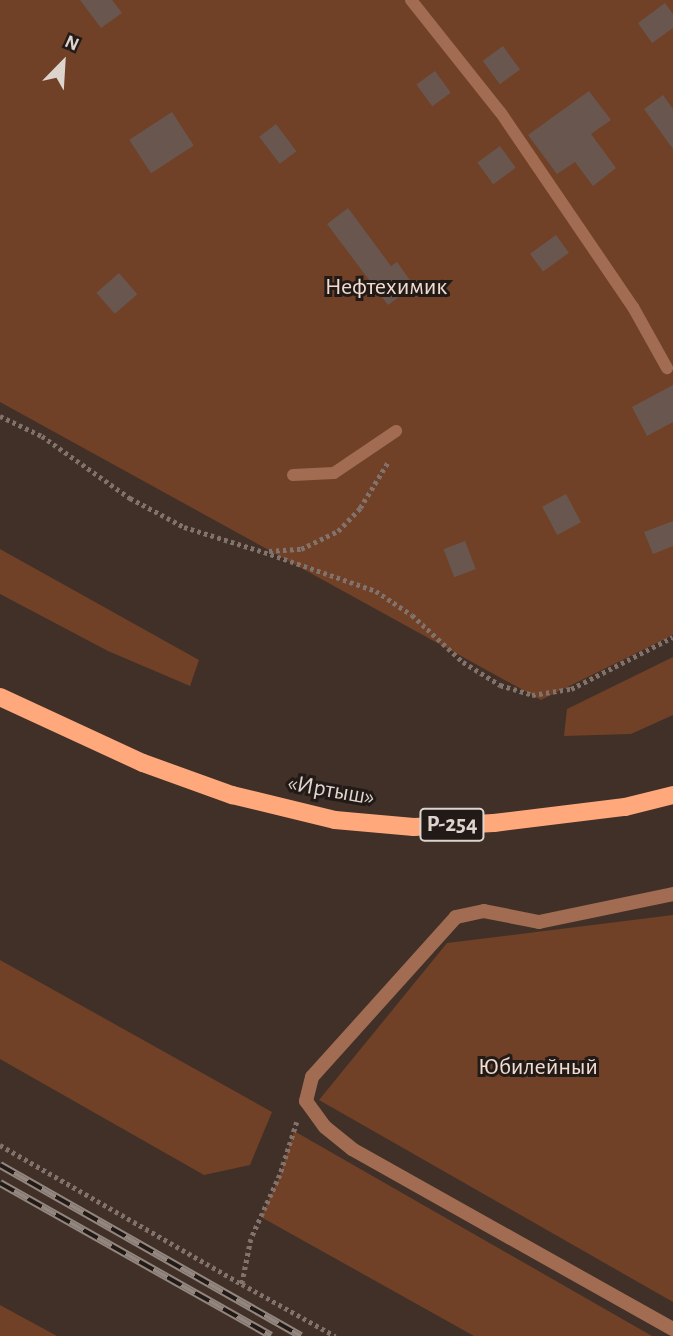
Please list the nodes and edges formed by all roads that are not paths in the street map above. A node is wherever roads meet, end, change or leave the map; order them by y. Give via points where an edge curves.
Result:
1 (411, 0) edge
2 (667, 368) dead end
3 (396, 431) dead end
4 (293, 475) dead end
5 (0, 697) edge
6 (673, 796) edge
7 (673, 894) edge
8 (673, 1329) edge

1 - 2 lane via 501,113 634,307
3 - 4 lane via 334,473
5 - 6 main road, «Иртыш» / Р-254 via 169,772 232,795 335,820 414,827 494,823 625,807
7 - 8 street via 539,922 484,911 456,917 312,1077 306,1101 326,1127 352,1149

